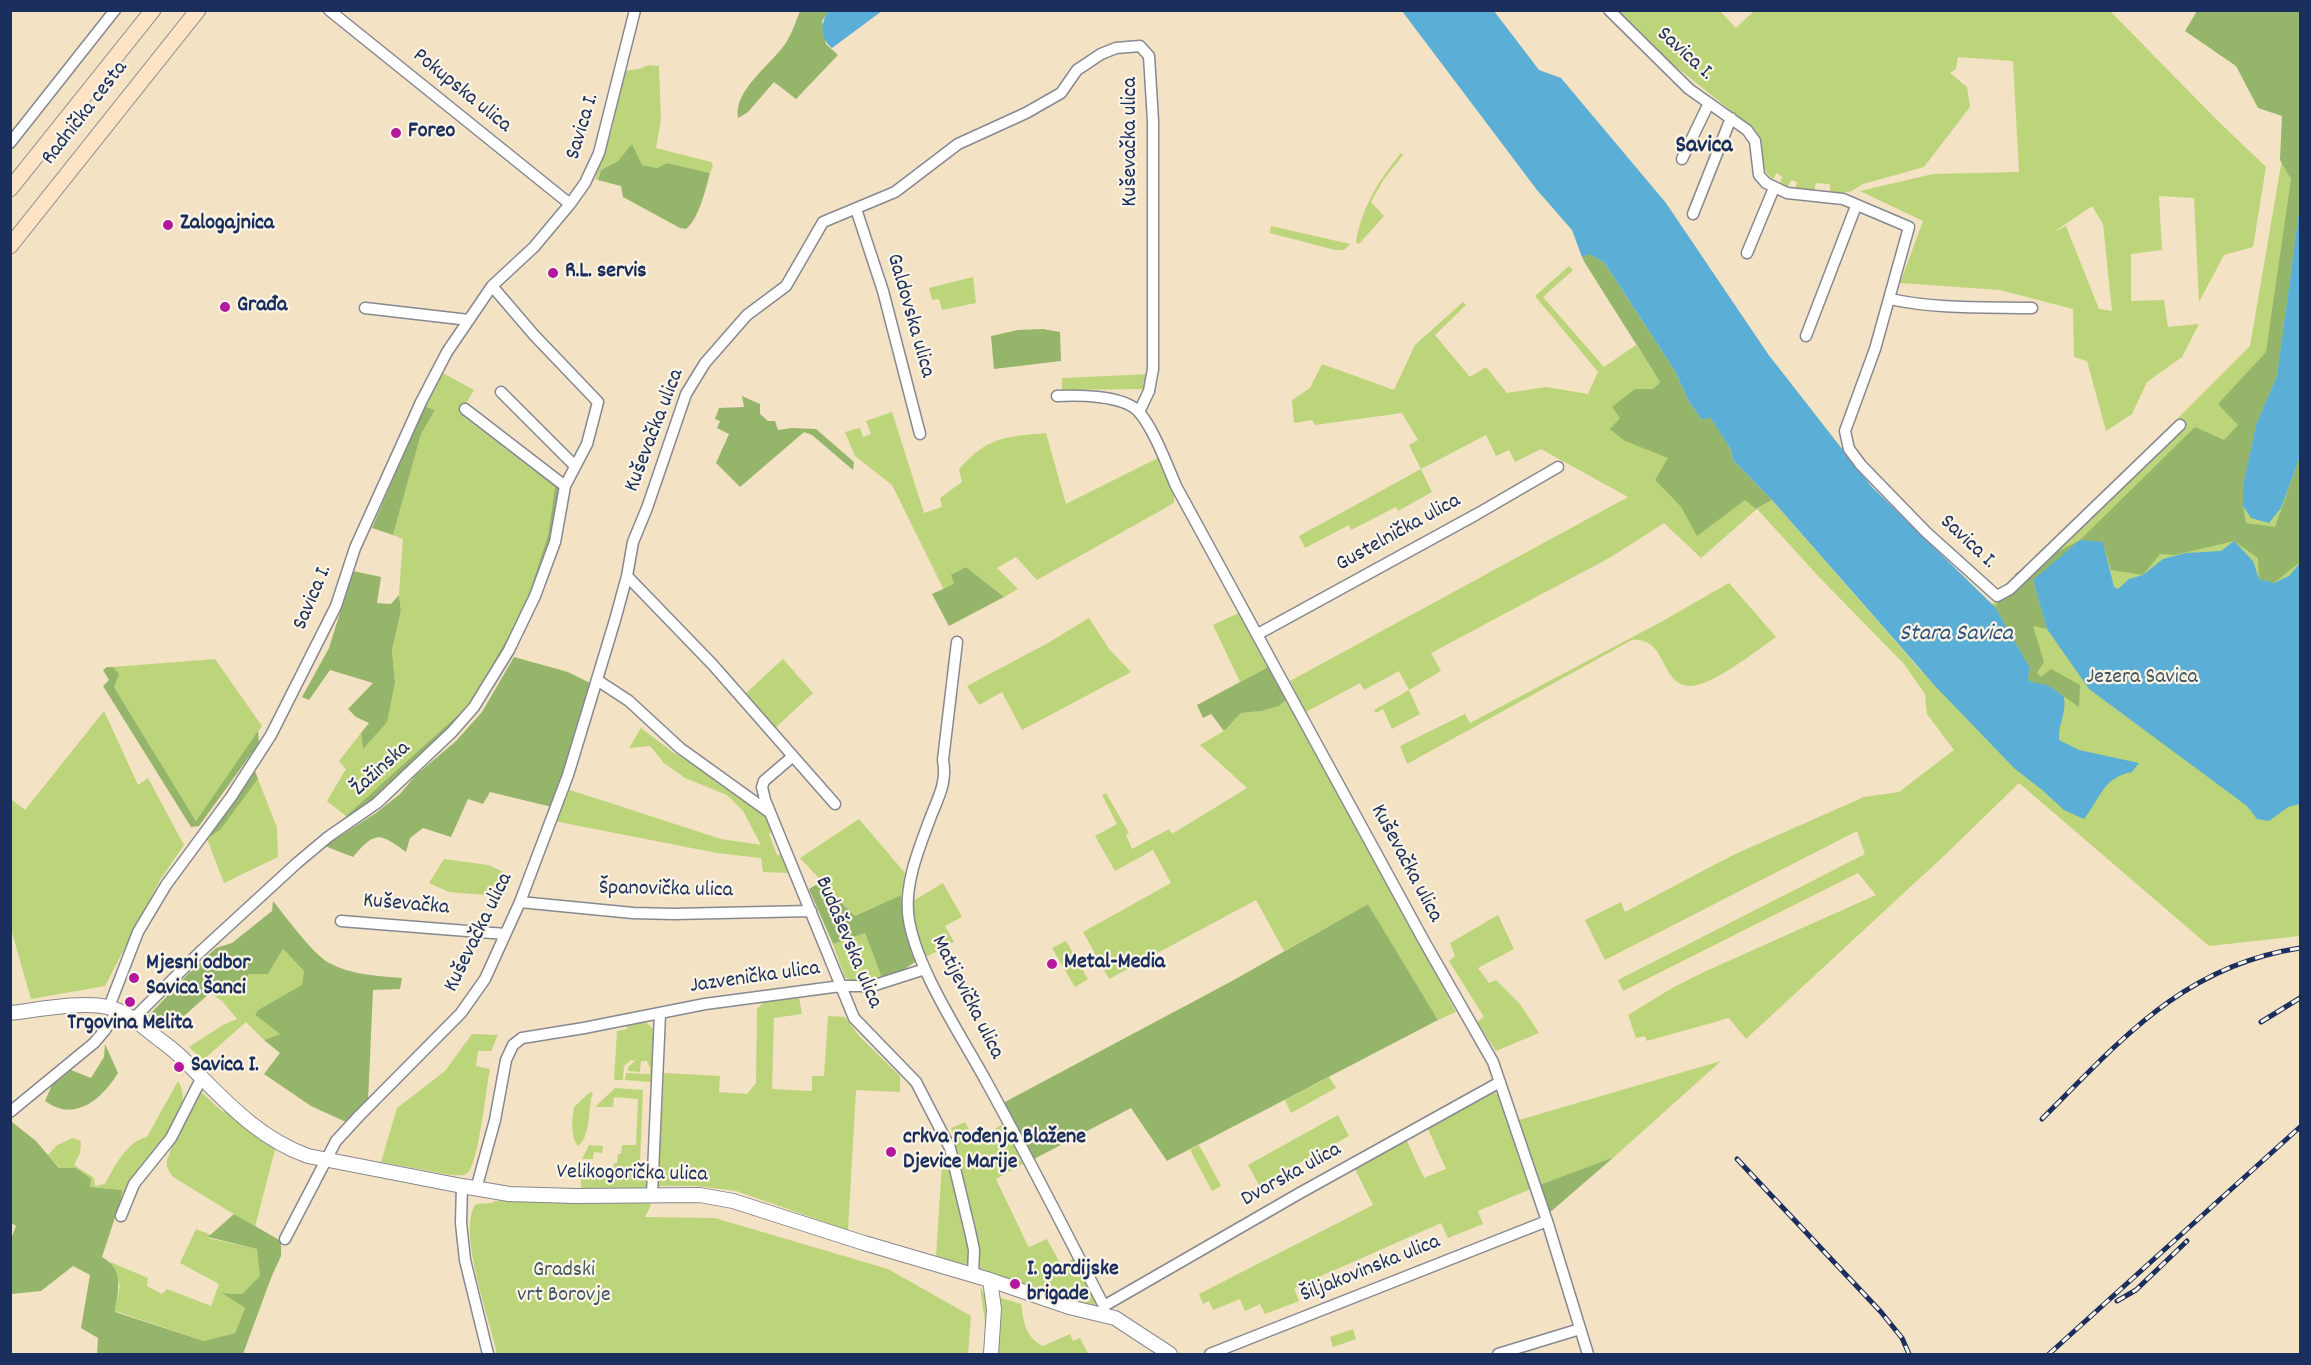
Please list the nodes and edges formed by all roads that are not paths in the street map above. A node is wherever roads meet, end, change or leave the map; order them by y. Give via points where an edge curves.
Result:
1 (115, 10) edge
2 (153, 10) edge
3 (198, 10) edge
4 (328, 10) edge
5 (635, 10) edge
6 (1609, 10) edge
7 (1709, 103) junction
8 (1731, 118) junction
9 (10, 143) edge
10 (1682, 159) dead end
11 (1774, 188) junction
12 (10, 189) edge
13 (570, 204) junction
14 (1856, 206) junction
15 (856, 209) junction
16 (1693, 214) dead end
17 (10, 246) edge
18 (1747, 253) dead end
19 (492, 286) junction
20 (1890, 299) junction
21 (365, 308) dead end
22 (2032, 308) dead end
23 (469, 320) junction
24 (1806, 336) dead end
25 (501, 392) dead end
26 (1057, 396) dead end
27 (465, 409) dead end
28 (1139, 412) junction
29 (2180, 425) dead end
30 (920, 434) dead end
31 (575, 466) junction
32 (1558, 467) dead end
33 (565, 486) junction
34 (627, 576) junction
35 (1258, 634) junction
36 (957, 642) dead end
37 (597, 680) junction
38 (792, 757) junction
39 (835, 804) dead end
40 (771, 814) junction
41 (520, 902) junction
42 (811, 910) junction
43 (341, 921) dead end
44 (505, 934) junction
45 (925, 969) junction
46 (841, 986) junction
47 (114, 1009) junction
48 (10, 1012) edge
49 (660, 1014) junction
50 (134, 1018) junction
51 (201, 1079) junction
52 (1500, 1082) junction
53 (10, 1112) edge
54 (326, 1160) junction
55 (462, 1186) junction
56 (476, 1189) junction
57 (652, 1195) junction
58 (121, 1216) dead end
59 (1546, 1221) junction
60 (285, 1239) dead end
61 (973, 1275) junction
62 (990, 1280) junction
63 (1104, 1310) junction
64 (1580, 1329) junction
65 (488, 1354) edge
66 (991, 1354) edge
67 (1170, 1354) edge
68 (1210, 1354) edge
69 (1498, 1354) edge
70 (1588, 1354) edge

1 - 9 street
2 - 12 main road, Radnička cesta
3 - 17 main road, Radnička cesta
4 - 13 street, Pokupska ulica
5 - 13 street, Savica I. via 599,153
6 - 7 street, Savica I. via 1689,89
7 - 8 street, Savica I.
7 - 10 street, Savica I.
8 - 11 street, Savica I. via 1753,136 1759,175
8 - 16 street
11 - 14 street, Savica I. via 1803,195 1833,196
11 - 18 street
13 - 19 street, Savica I. via 534,247
14 - 20 street, Savica I. via 1909,227
14 - 24 street
15 - 28 street, Kuševačka ulica via 895,192 965,140 1061,93 1077,70 1101,54 1124,46 1145,49 1151,66 1153,121 1152,369 1149,391
15 - 30 street, Galdovska ulica via 883,291
15 - 34 street, Kuševačka ulica via 823,222 786,286 747,315 694,380 633,542
19 - 23 street, Savica I.
19 - 31 street, Žažinska via 598,402 588,444
20 - 22 street
20 - 29 street, Savica I. via 1845,431 1849,449 1926,532 1997,596 2010,590
21 - 23 street
23 - 47 street, Savica I. via 421,402 355,548 336,606 271,735 231,797 165,885 132,946
25 - 31 street
26 - 28 street via 1099,397
27 - 33 street
28 - 35 street, Kuševačka ulica
31 - 33 street, Žažinska
32 - 35 street, Gustelnička ulica
33 - 50 street, Žažinska via 555,542 535,596 474,707 377,803 297,863
34 - 37 street, Kuševačka ulica
34 - 38 street via 713,665
35 - 52 street, Kuševačka ulica via 1482,1040
36 - 45 street, Matijevička ulica via 944,760 946,775 915,863 908,901 910,926
37 - 40 street via 680,748
37 - 41 street, Kuševačka ulica via 568,775
38 - 39 street
38 - 40 street, Budaševska ulica via 763,784
40 - 42 street, Budaševska ulica
41 - 42 street, Španovička ulica via 633,913
41 - 44 street, Kuševačka ulica
42 - 46 street, Budaševska ulica
43 - 44 street, Kuševačka
44 - 54 street, Kuševačka ulica via 470,1003 345,1130
45 - 46 street, Jazvenička ulica via 884,983
45 - 63 street, Matijevička ulica via 1017,1137
46 - 49 street, Jazvenička ulica via 705,1004
46 - 61 street, Budaševska ulica via 854,1018 916,1082 950,1148 974,1250
47 - 48 street, Velikogorička ulica via 79,1006
47 - 50 street, Velikogorička ulica
47 - 53 street, Savica I. via 94,1043
49 - 56 street, Jazvenička ulica via 516,1041 506,1060
49 - 57 street
50 - 51 street, Velikogorička ulica via 182,1057
51 - 54 street, Velikogorička ulica via 259,1131 293,1150
51 - 58 street via 171,1138 134,1184
52 - 59 street, Kuševačka ulica
52 - 63 street, Dvorska ulica via 1300,1193
54 - 55 street, Velikogorička ulica
54 - 60 street, Kuševačka ulica
55 - 56 street, Velikogorička ulica
55 - 65 street via 465,1260
56 - 57 street, Velikogorička ulica via 509,1194
57 - 61 street, Velikogorička ulica via 700,1195 733,1201
59 - 64 street, Kuševačka ulica
59 - 68 street, Šiljakovinska ulica
61 - 62 street, Velikogorička ulica
62 - 63 street, Velikogorička ulica via 1069,1307
62 - 66 street
63 - 67 street, Velikogorička ulica
64 - 69 street
64 - 70 street, Kuševačka ulica

